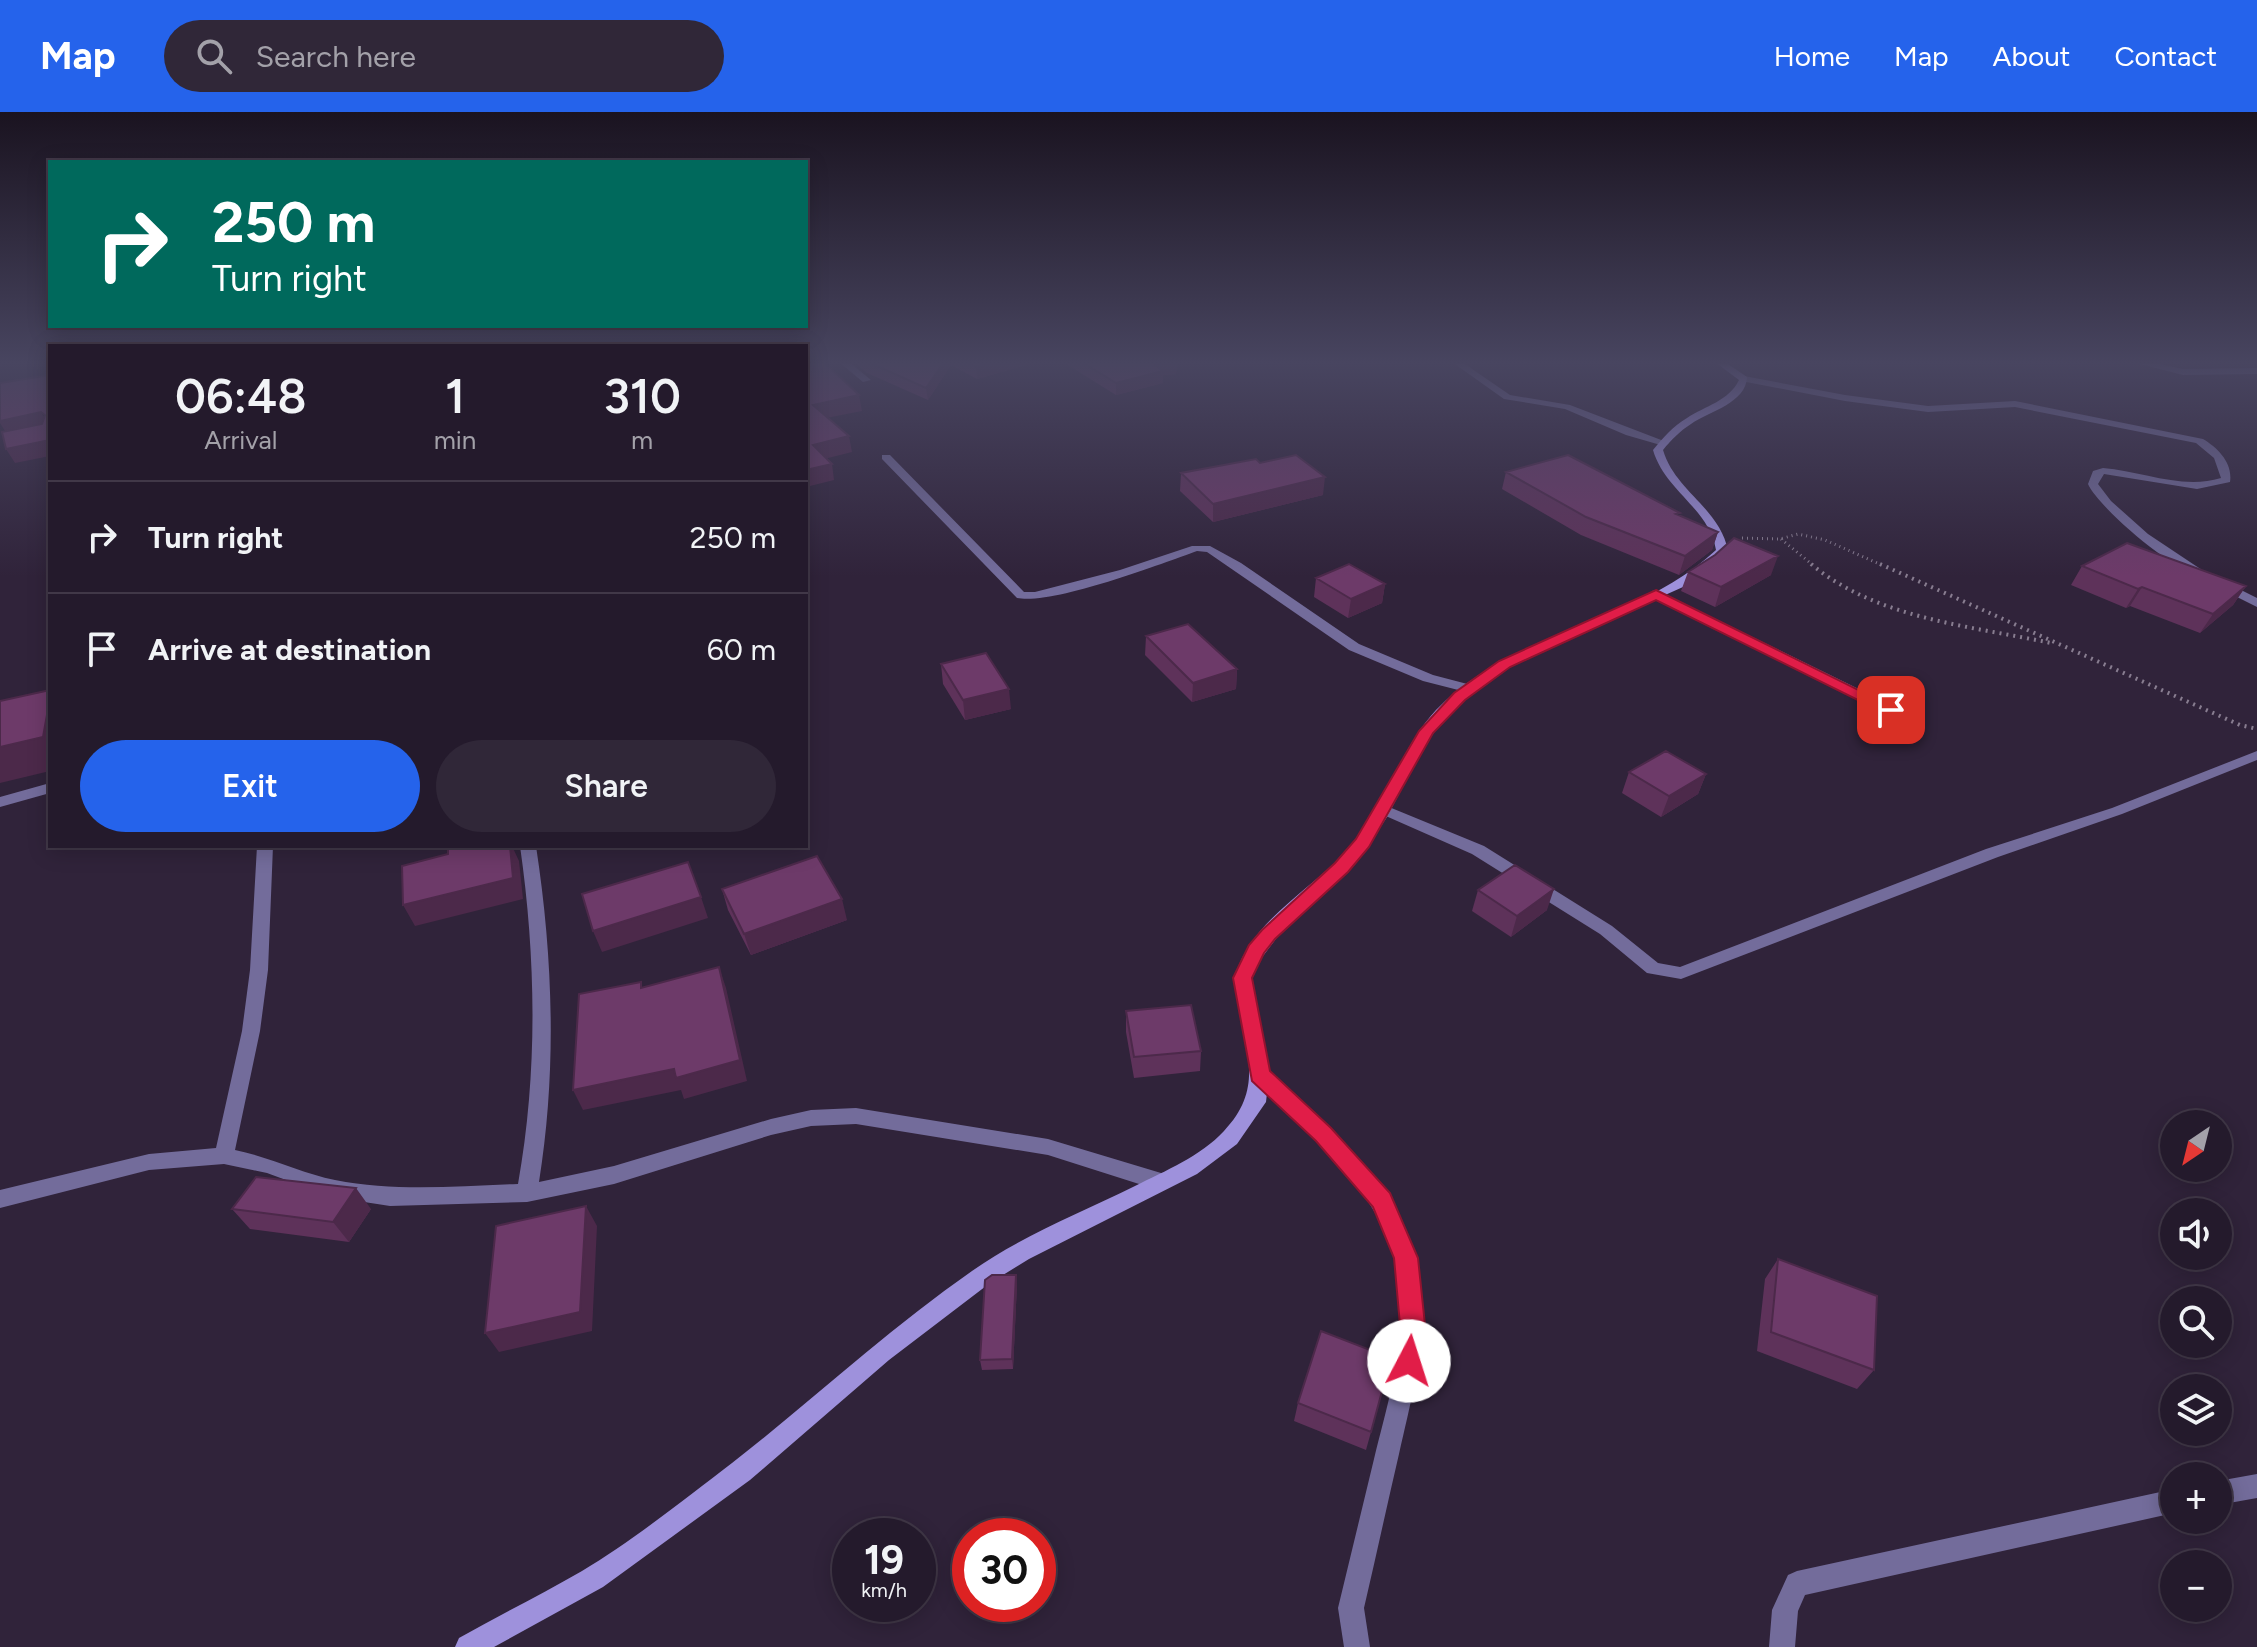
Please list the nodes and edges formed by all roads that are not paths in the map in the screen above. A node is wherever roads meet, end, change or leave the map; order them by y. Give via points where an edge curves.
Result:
1 (1631, 434) edge
2 (1674, 434) edge
3 (2162, 434) edge
4 (1664, 443) junction
5 (886, 457) dead end
6 (1656, 594) junction
7 (2257, 603) edge
8 (1470, 689) junction
9 (1909, 719) dead end
10 (2257, 755) edge
11 (48, 789) edge
12 (0, 802) edge
13 (1384, 810) junction
14 (265, 848) edge
15 (528, 848) edge
16 (1260, 1075) junction
17 (224, 1156) junction
18 (1161, 1182) junction
19 (527, 1193) junction
20 (0, 1199) edge
21 (2257, 1486) edge
22 (2232, 1490) edge
23 (2160, 1504) edge
24 (468, 1647) edge
25 (1357, 1647) edge
26 (1782, 1647) edge

1 - 4 street
2 - 4 street
3 - 7 street via 2199,441 2218,454 2226,480 2196,485 2103,471 2093,484 2096,491 2155,548
4 - 6 street via 1658,450 1660,466 1716,524 1722,551 1713,562
5 - 8 street via 1021,595 1035,596 1207,548 1354,647
6 - 8 street via 1504,664
6 - 9 street
8 - 13 street via 1427,731
10 - 13 street via 1681,973 1645,964 1606,930 1478,850
11 - 12 street
13 - 16 street via 1342,867 1268,934 1248,963 1243,978
14 - 17 street via 251,1031
15 - 19 street via 539,961 539,1068
16 - 18 street via 1256,1102 1237,1132 1207,1158
16 - 25 street via 1382,1201 1406,1258 1413,1325 1409,1361 1351,1608
17 - 19 street via 332,1188 390,1197
17 - 20 street via 149,1162
18 - 19 street via 1048,1147 856,1116 771,1127 614,1175
18 - 24 street via 982,1276 881,1352 741,1471 630,1553
21 - 22 street
23 - 26 street via 1797,1584 1785,1610

